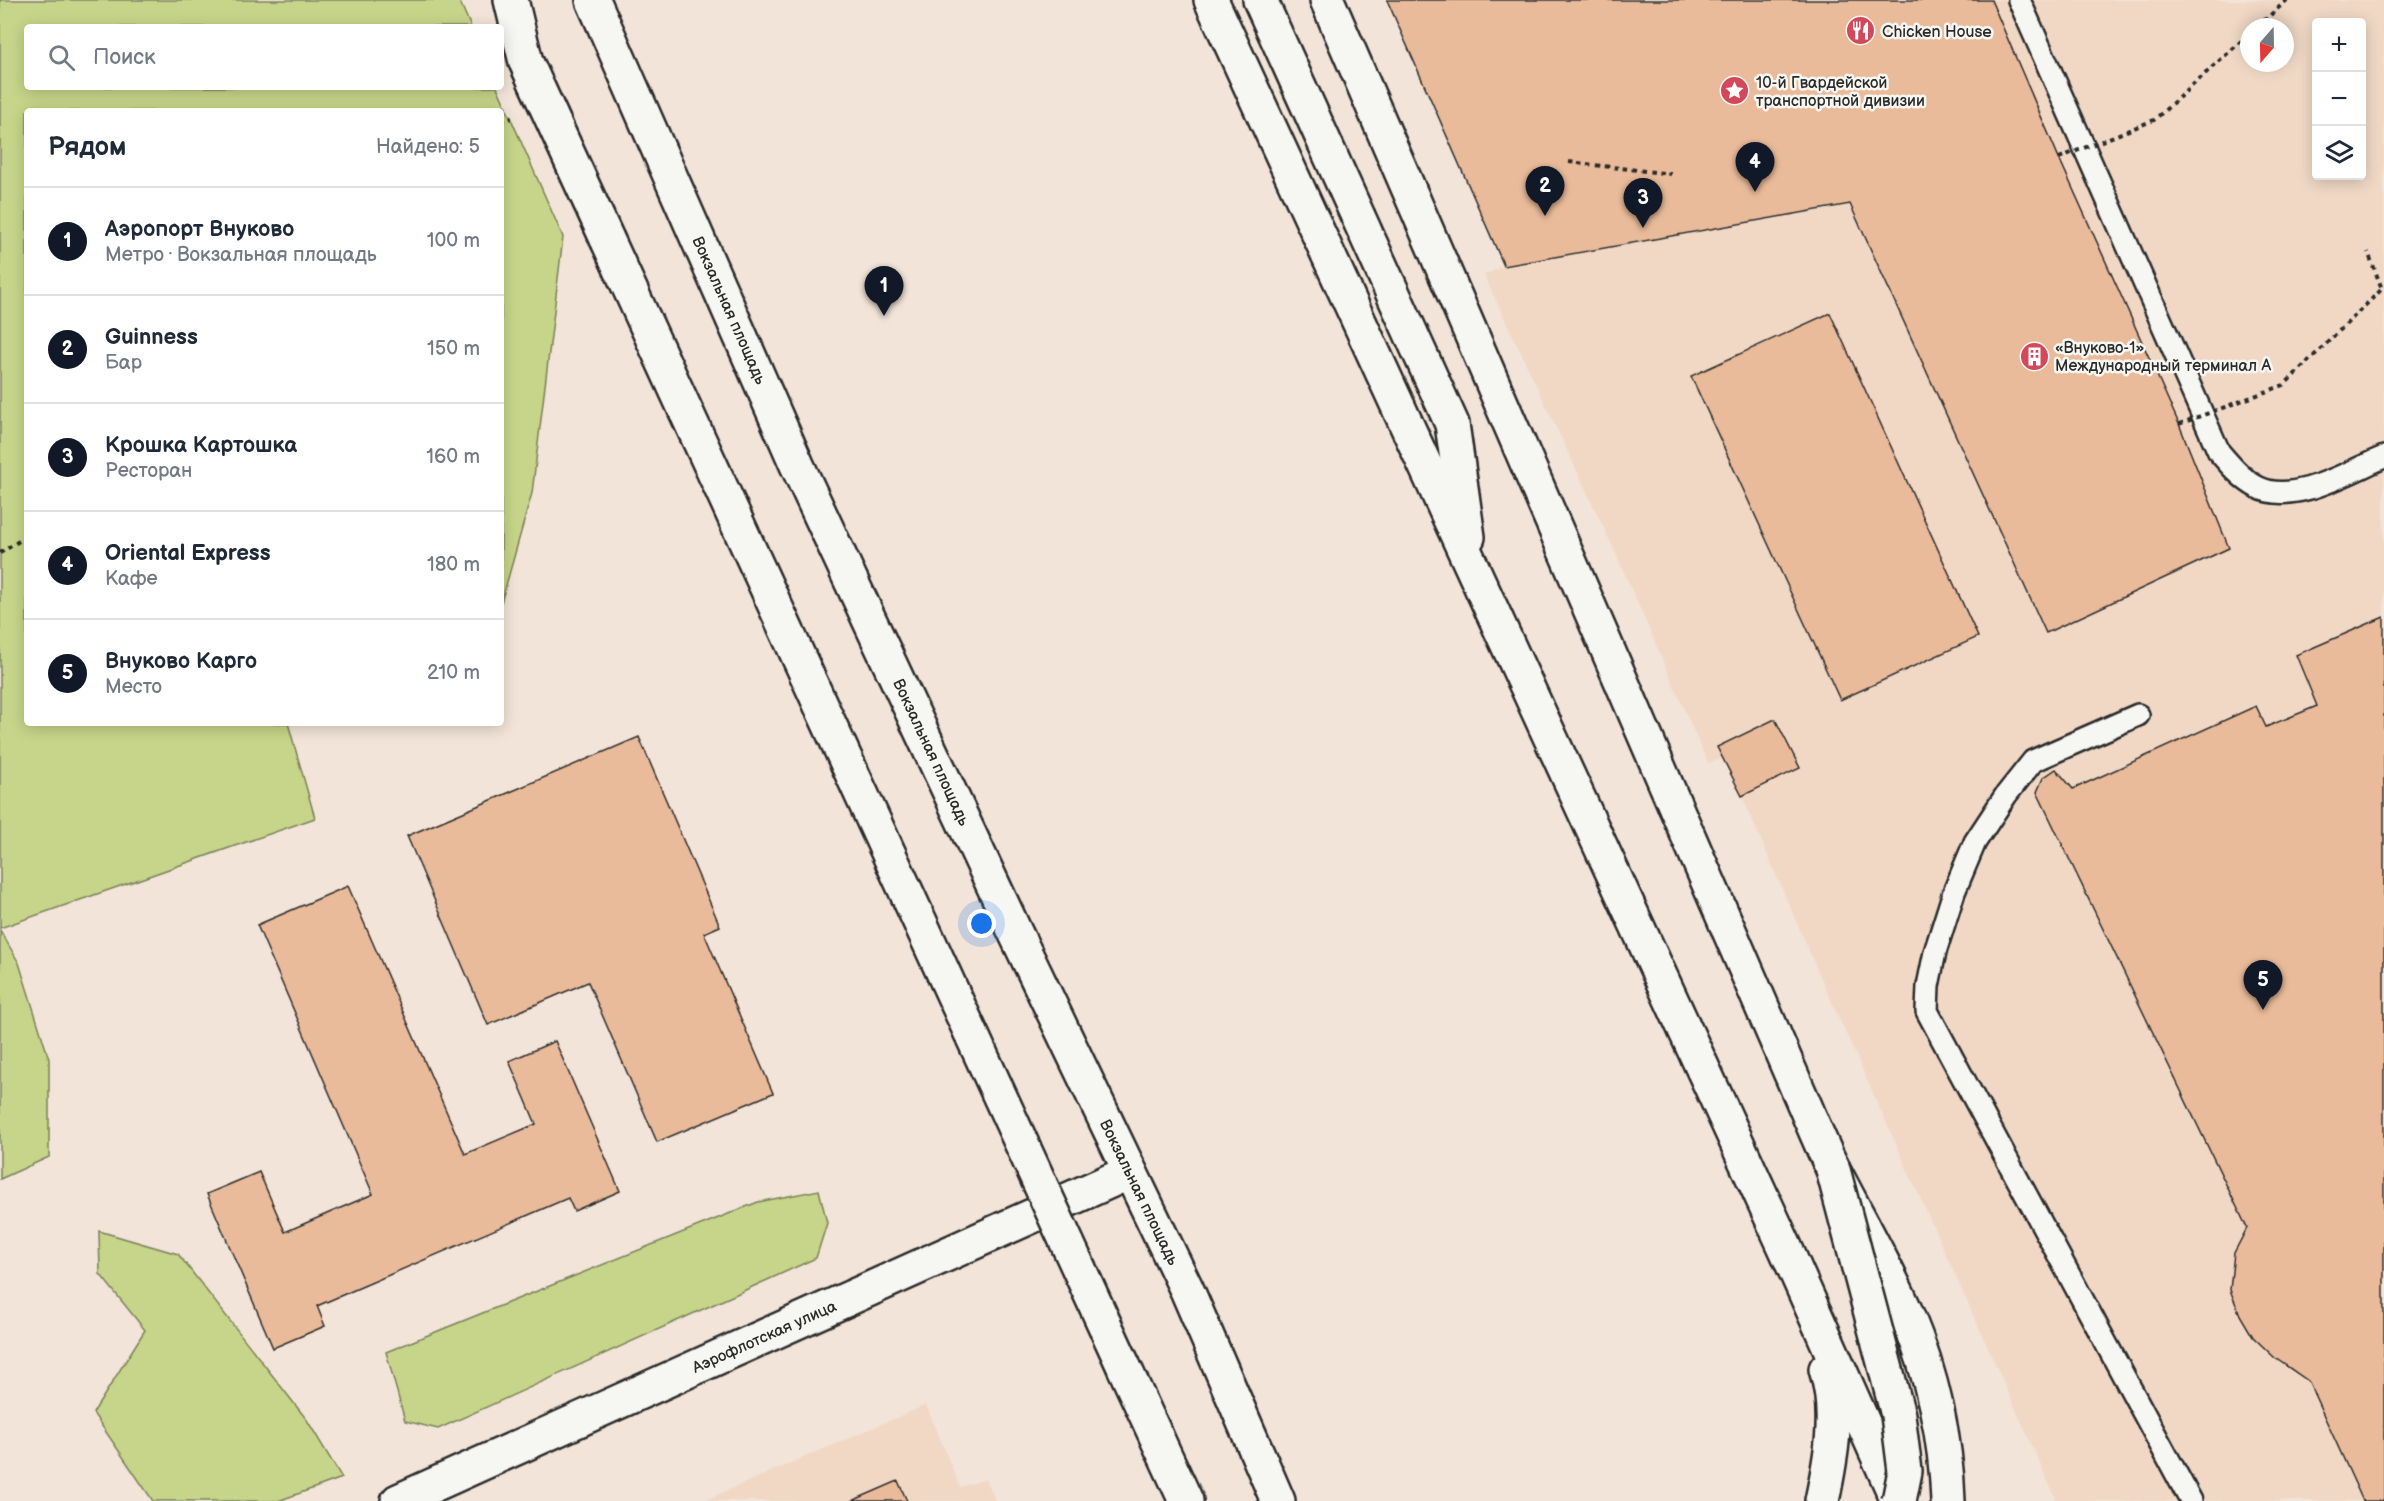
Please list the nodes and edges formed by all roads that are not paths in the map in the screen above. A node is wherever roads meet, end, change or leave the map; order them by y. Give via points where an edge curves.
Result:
1 (511, 0) edge
2 (593, 0) edge
3 (1211, 0) edge
4 (1260, 0) edge
5 (1327, 0) edge
6 (2019, 0) edge
7 (2384, 457) edge
8 (1473, 571) junction
9 (2138, 715) dead end
10 (1832, 1166) junction
11 (1130, 1172) junction
12 (1790, 1256) junction
13 (1264, 1468) junction
14 (398, 1501) edge
15 (1186, 1501) edge
16 (1278, 1501) edge
17 (1294, 1501) edge
18 (1822, 1501) edge
19 (1898, 1501) edge
20 (1948, 1501) edge
21 (2191, 1501) edge

1 - 15 street, bridge via 526,62
2 - 11 street, Вокзальная площадь via 797,465
3 - 8 street
4 - 8 street via 1452,423
5 - 10 street
6 - 7 lane via 2219,452 2235,471 2258,488 2284,493 2311,488
8 - 12 street
9 - 21 lane via 2033,761 2006,795 1975,842 1954,892 1935,952 1927,1011
10 - 19 street, bridge via 1899,1415 1905,1471
10 - 20 street, bridge via 1907,1315 1925,1364 1947,1458
11 - 13 street, Вокзальная площадь via 1187,1290
11 - 14 street, Аэрофлотская улица
12 - 18 street via 1832,1393 1831,1459
12 - 19 street
13 - 16 street, Вокзальная площадь
13 - 17 street

